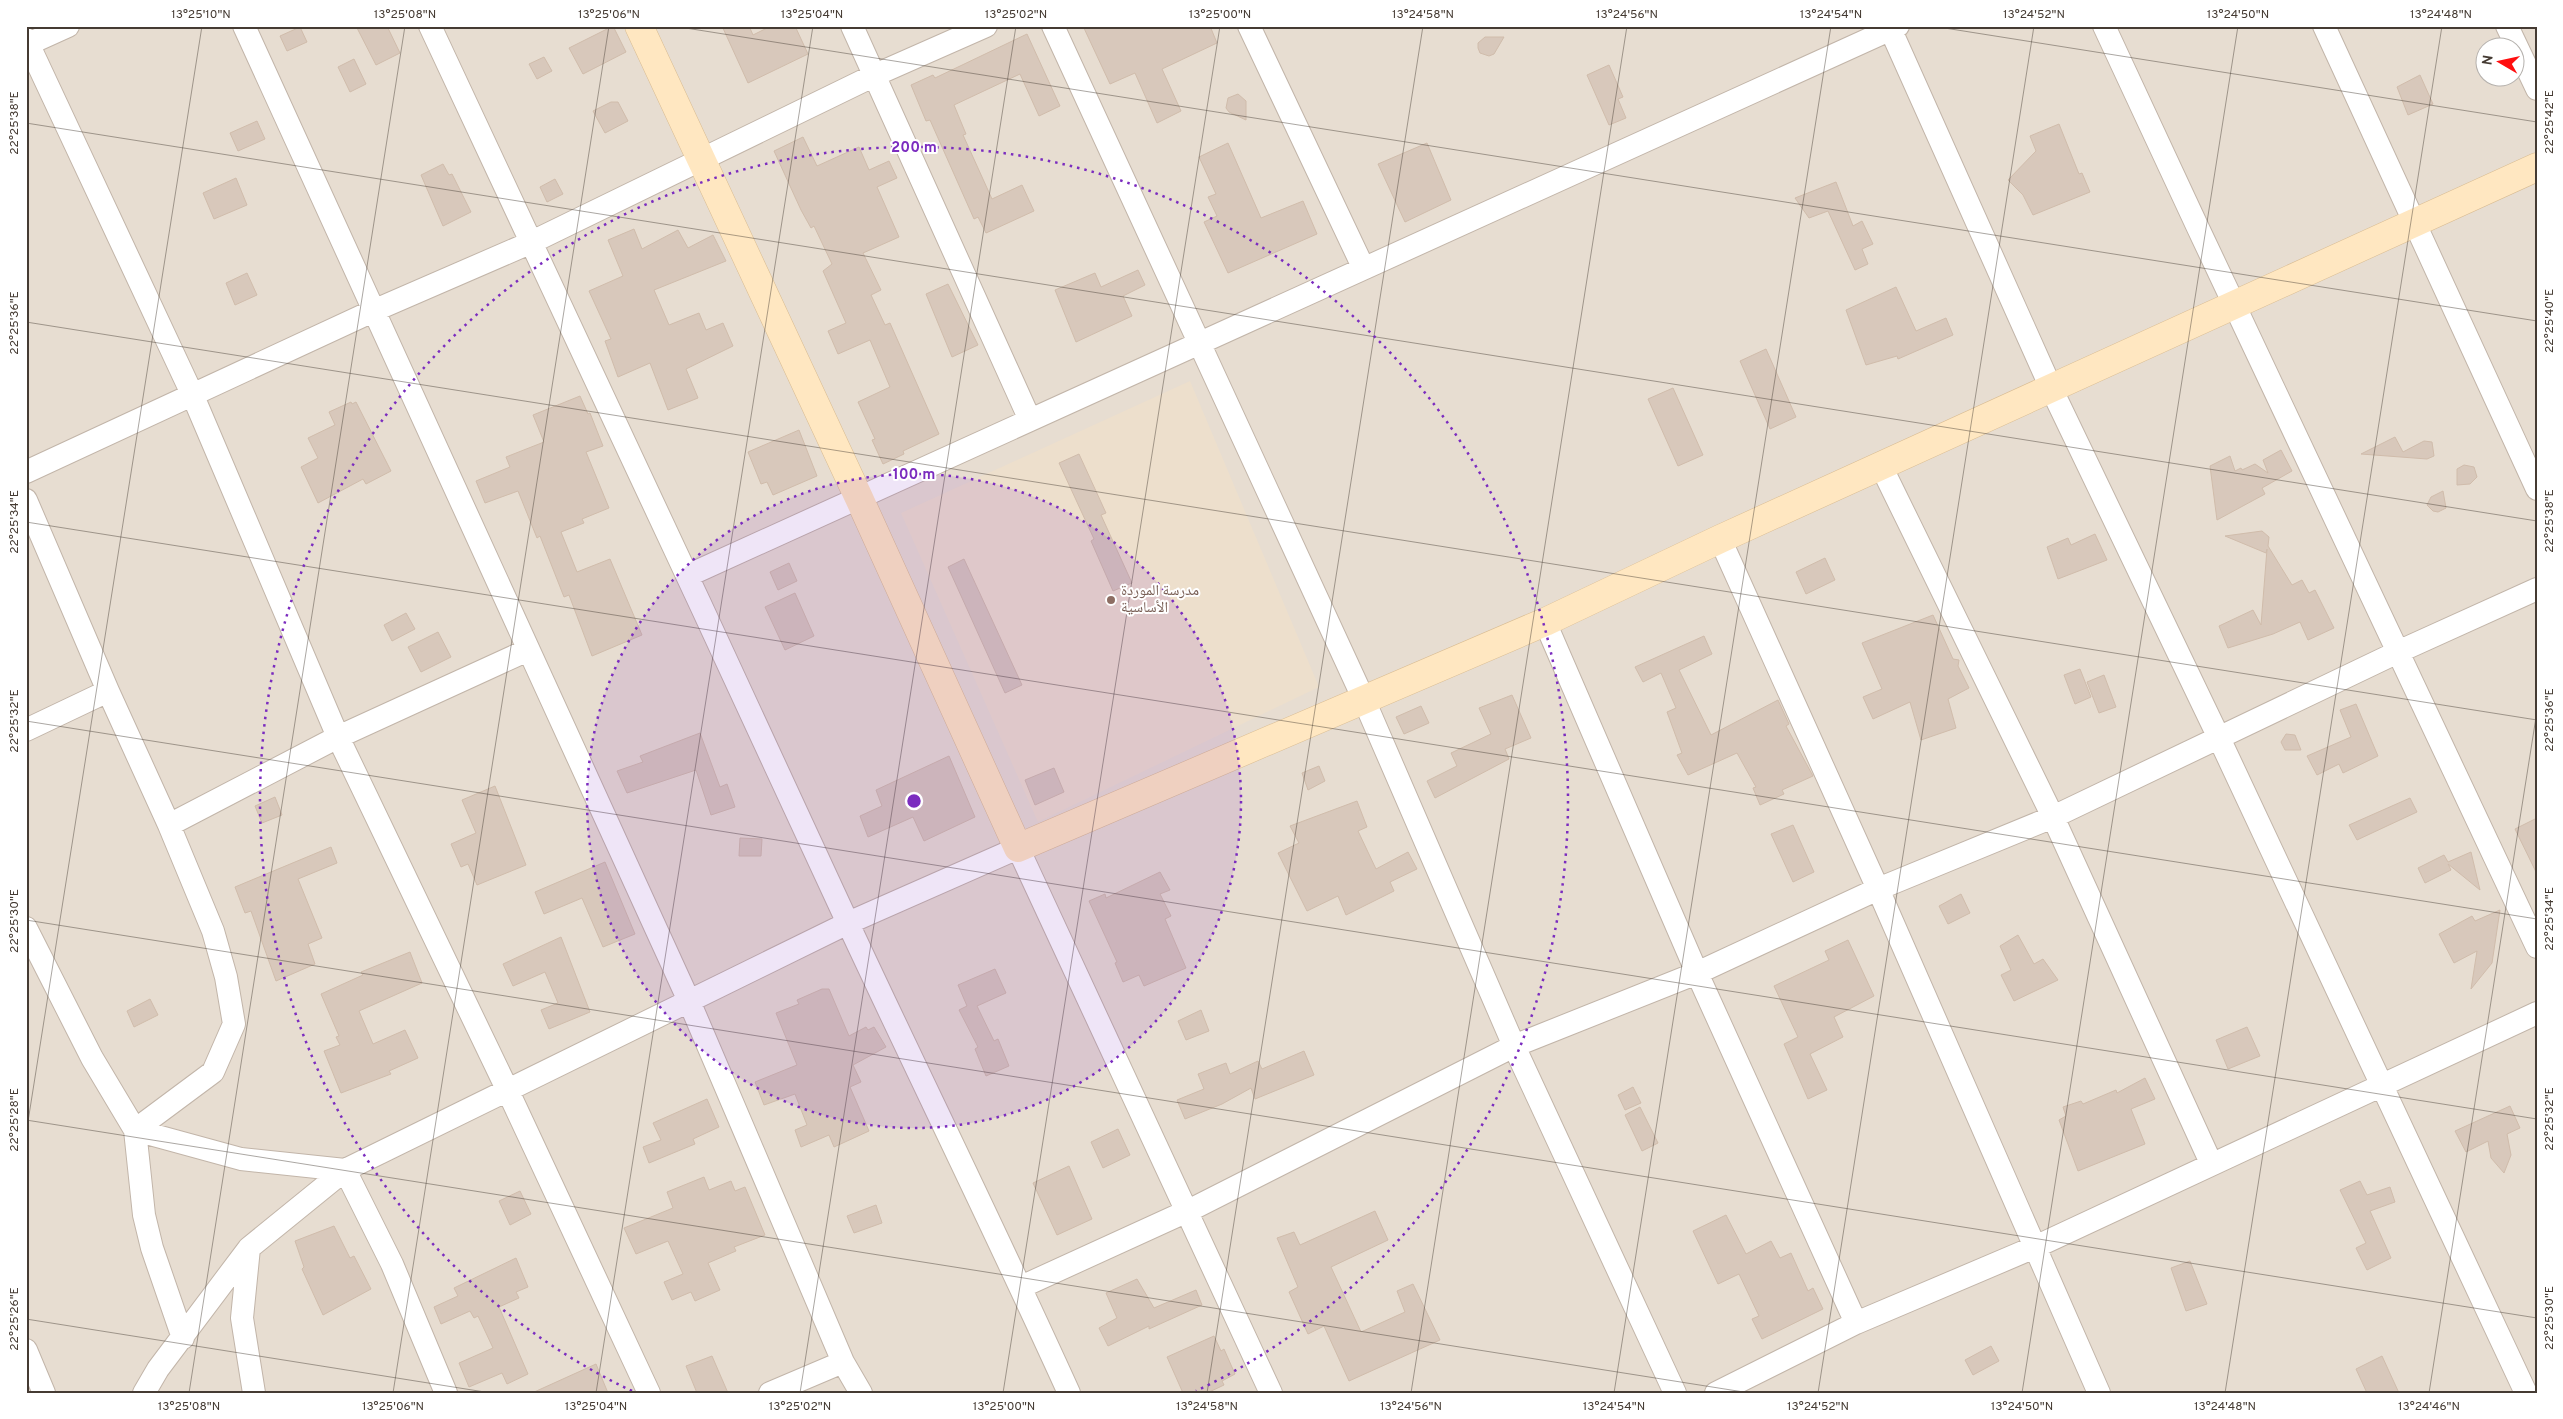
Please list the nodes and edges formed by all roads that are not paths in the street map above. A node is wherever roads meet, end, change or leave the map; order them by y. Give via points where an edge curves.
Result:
1 (68, 26) edge
2 (244, 26) edge
3 (430, 26) edge
4 (639, 26) edge
5 (852, 26) edge
6 (986, 26) edge
7 (1052, 26) edge
8 (1249, 26) edge
9 (2104, 26) edge
10 (2324, 26) edge
11 (2507, 26) edge
12 (1893, 27) edge
13 (27, 43) edge
14 (875, 75) junction
15 (2537, 89) edge
16 (700, 160) junction
17 (2537, 166) edge
18 (2416, 223) junction
19 (532, 242) junction
20 (1363, 267) junction
21 (2232, 305) junction
22 (373, 311) junction
23 (1198, 343) junction
24 (2051, 388) junction
25 (193, 396) junction
26 (1030, 420) junction
27 (1881, 466) junction
28 (26, 472) edge
29 (2537, 489) edge
30 (859, 498) junction
31 (26, 500) edge
32 (1720, 539) junction
33 (688, 575) junction
34 (2537, 589) edge
35 (1545, 622) junction
36 (528, 650) junction
37 (2400, 650) junction
38 (108, 691) junction
39 (1364, 700) junction
40 (26, 730) edge
41 (338, 737) junction
42 (2219, 738) junction
43 (2053, 817) junction
44 (169, 825) junction
45 (1018, 848) junction
46 (1878, 889) junction
47 (848, 923) junction
48 (26, 928) edge
49 (2537, 947) edge
50 (1697, 973) junction
51 (689, 1001) junction
52 (2537, 1013) edge
53 (1514, 1046) junction
54 (2382, 1084) junction
55 (507, 1089) junction
56 (135, 1130) junction
57 (2212, 1163) junction
58 (345, 1170) junction
59 (1187, 1212) junction
60 (2035, 1247) junction
61 (249, 1248) junction
62 (1021, 1286) junction
63 (1856, 1323) junction
64 (182, 1338) junction
65 (26, 1350) edge
66 (842, 1362) junction
67 (44, 1393) edge
68 (144, 1393) edge
69 (254, 1393) edge
70 (446, 1393) edge
71 (648, 1393) edge
72 (770, 1393) edge
73 (861, 1393) edge
74 (1069, 1393) edge
75 (1271, 1393) edge
76 (1675, 1393) edge
77 (1716, 1393) edge
78 (2100, 1393) edge
79 (2526, 1393) edge

1 - 13 street
2 - 22 street
3 - 19 street
4 - 16 main road
5 - 14 street
6 - 14 street
7 - 23 street
8 - 20 street
9 - 21 street
10 - 18 street
11 - 15 street
12 - 20 street
12 - 24 street
13 - 25 street
14 - 16 street
14 - 26 street
16 - 19 street
16 - 30 main road
17 - 18 main road
18 - 21 main road
18 - 29 street
19 - 22 street
19 - 33 street
20 - 23 street
21 - 24 main road
21 - 37 street
22 - 25 street
22 - 36 street
23 - 26 street
23 - 39 street
24 - 27 main road
24 - 42 street
25 - 28 street
25 - 41 street
26 - 30 street
27 - 32 main road
27 - 43 street
30 - 33 street
30 - 45 main road
31 - 38 street
32 - 35 main road
32 - 46 street
33 - 47 street
34 - 37 street
35 - 39 main road
35 - 50 street
36 - 41 street
36 - 51 street
37 - 42 street
37 - 49 street
38 - 40 street
38 - 44 street
39 - 45 main road
39 - 53 street
41 - 44 street
41 - 55 street
42 - 43 street
42 - 54 street
43 - 46 street
43 - 57 street
44 - 56 street via 213,931 226,977 234,1024 213,1072
45 - 47 street
45 - 59 street
46 - 50 street
46 - 60 street
47 - 51 street
47 - 62 street
48 - 56 street via 92,1058
50 - 53 street
50 - 63 street
51 - 55 street
51 - 66 street
52 - 54 street
53 - 59 street
53 - 76 street
54 - 57 street
54 - 79 street
55 - 58 street
55 - 71 street
56 - 58 street via 241,1159
56 - 64 street via 144,1215
57 - 60 street
58 - 61 street
58 - 70 street via 392,1264
59 - 62 street
59 - 75 street
60 - 63 street
60 - 78 street
61 - 64 street
61 - 69 street via 242,1318
62 - 74 street
63 - 77 street
64 - 68 street
65 - 67 street
66 - 72 street
66 - 73 street

